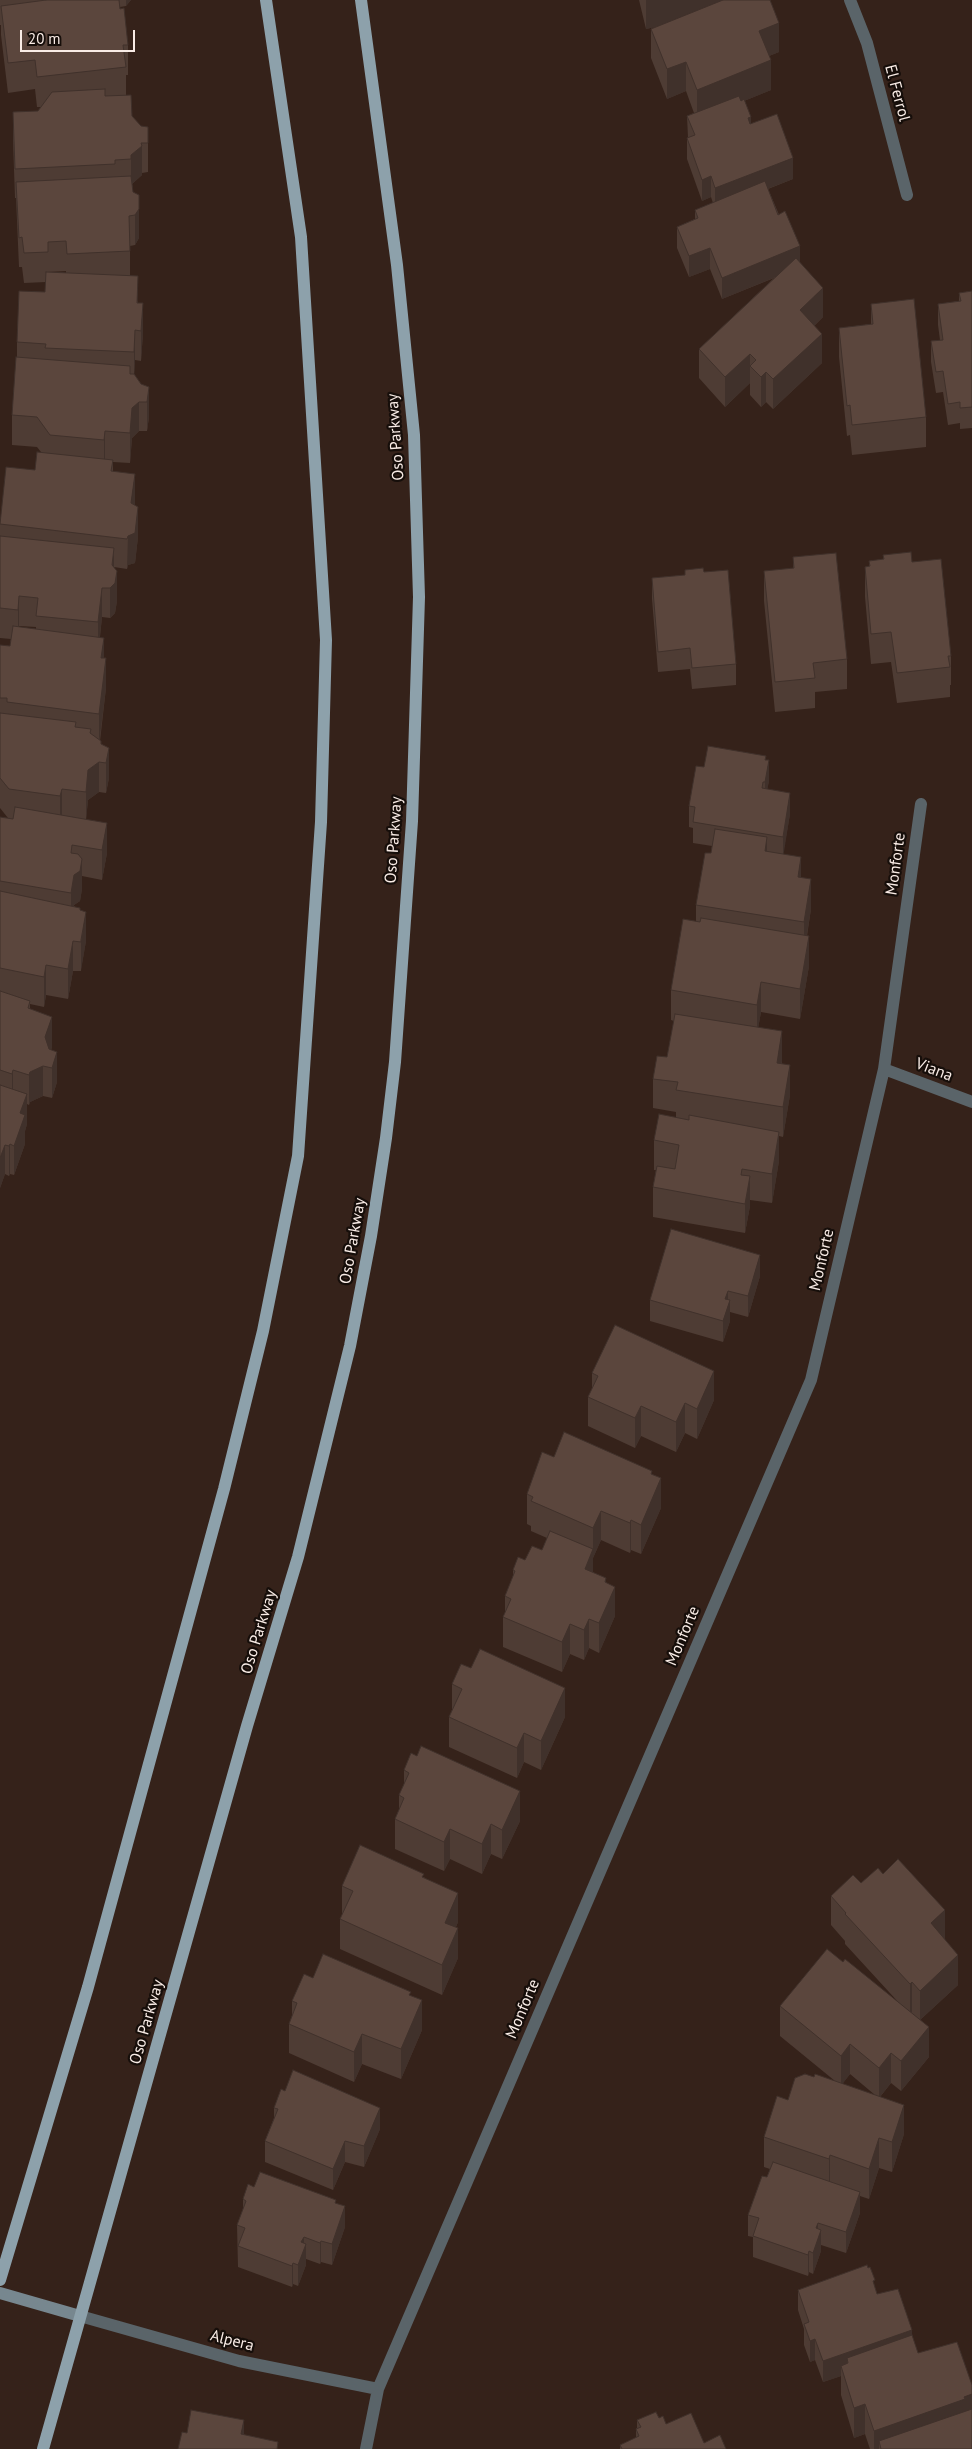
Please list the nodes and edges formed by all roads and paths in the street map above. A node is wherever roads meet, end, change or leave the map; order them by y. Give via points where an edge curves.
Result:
1 (266, 0) edge
2 (361, 0) edge
3 (850, 0) edge
4 (907, 195) dead end
5 (922, 804) dead end
6 (884, 1069) junction
7 (972, 1102) edge
8 (0, 2280) edge
9 (0, 2293) edge
10 (80, 2316) junction
11 (378, 2389) junction
12 (43, 2449) edge
13 (366, 2449) edge

1 - 8 main road via 301,237 326,640 321,822 298,1156 263,1331 224,1489 88,1987
2 - 10 main road, Oso Parkway via 397,265 414,435 417,525 419,597 415,772 392,1091 358,1308 298,1557
3 - 4 street, El Ferrol via 867,44
5 - 6 street, Monforte
6 - 7 street, Viana
6 - 11 street, Monforte via 811,1380
9 - 10 street
10 - 11 street, Alpera via 239,2361
10 - 12 main road, Oso Parkway
11 - 13 street, Monforte

